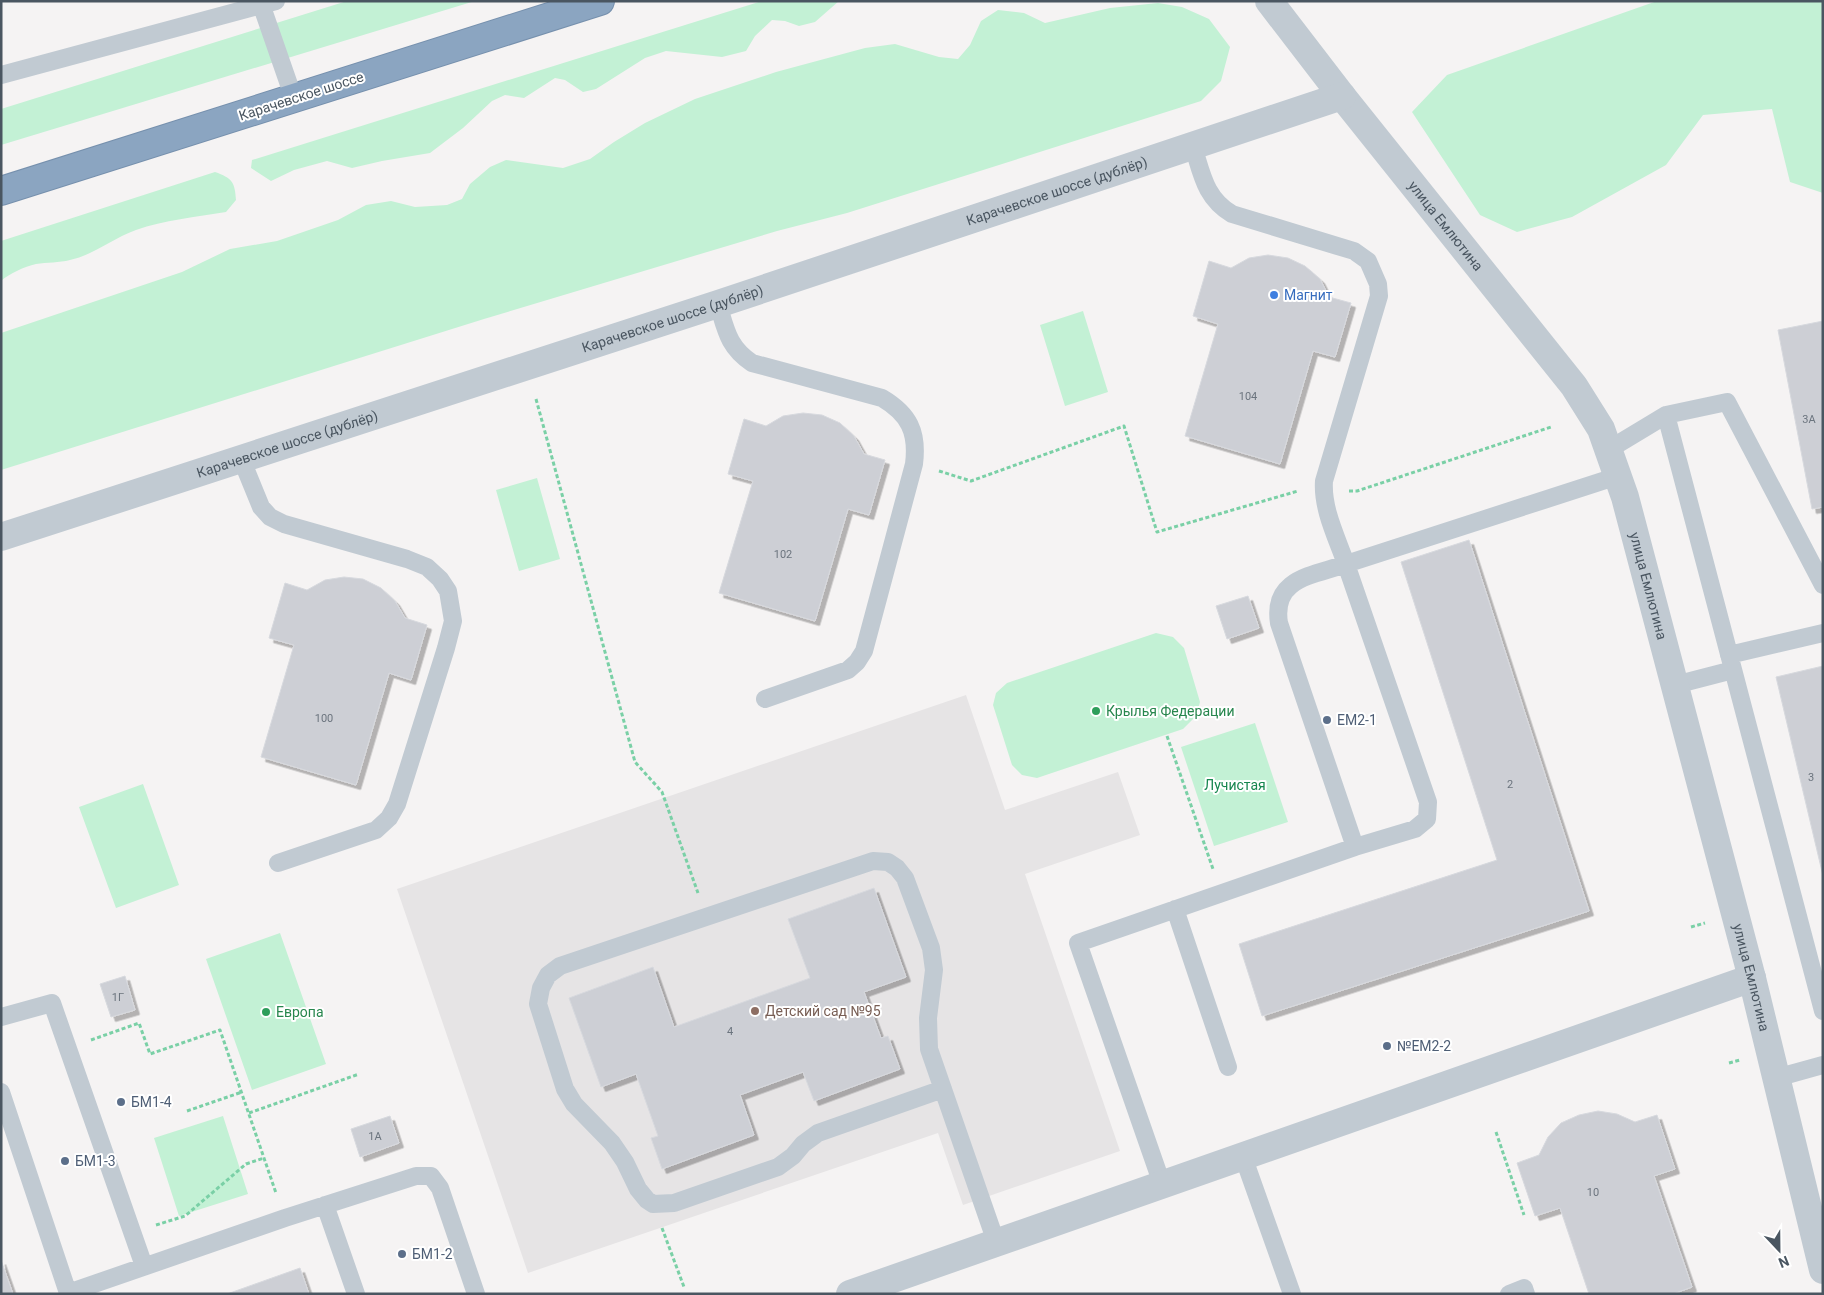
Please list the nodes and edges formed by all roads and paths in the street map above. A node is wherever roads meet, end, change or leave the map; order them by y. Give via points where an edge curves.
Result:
1 (600, 1) edge
2 (1269, 1) edge
3 (266, 3) edge
4 (560, 7) edge
5 (1, 76) edge
6 (1342, 96) junction
7 (294, 99) junction
8 (1193, 146) junction
9 (1, 191) edge
10 (718, 304) junction
11 (536, 398) dead end
12 (1666, 414) junction
13 (1551, 427) dead end
14 (1608, 450) junction
15 (242, 458) junction
16 (914, 464) junction
17 (1618, 476) junction
18 (1323, 491) junction
19 (1, 537) edge
20 (1346, 564) junction
21 (1823, 585) edge
22 (1823, 632) edge
23 (1731, 663) junction
24 (1675, 685) junction
25 (765, 698) dead end
26 (1167, 736) dead end
27 (1355, 847) junction
28 (278, 863) dead end
29 (1222, 893) junction
30 (1175, 910) junction
31 (706, 917) junction
32 (1752, 978) junction
33 (1823, 1011) edge
34 (1, 1017) edge
35 (68, 1048) junction
36 (1823, 1065) edge
37 (1228, 1067) dead end
38 (360, 1074) dead end
39 (1776, 1078) junction
40 (942, 1089) junction
41 (1, 1092) edge
42 (242, 1092) junction
43 (187, 1111) dead end
44 (249, 1113) junction
45 (1496, 1132) dead end
46 (1243, 1156) junction
47 (264, 1158) junction
48 (1162, 1184) junction
49 (653, 1204) junction
50 (325, 1205) junction
51 (1524, 1216) dead end
52 (285, 1218) junction
53 (133, 1233) junction
54 (996, 1242) junction
55 (144, 1266) junction
56 (1823, 1270) edge
57 (684, 1287) dead end
58 (356, 1294) edge
59 (476, 1294) edge
60 (850, 1294) edge
61 (1292, 1294) edge
62 (1509, 1294) edge
63 (1526, 1294) edge

1 - 4 highway, Карачевское шоссе
2 - 6 street, улица Емлютина
3 - 5 lane
3 - 7 lane
4 - 7 highway, Карачевское шоссе
6 - 8 street, Карачевское шоссе (дублёр)
6 - 14 street, улица Емлютина via 1574,386 1601,429
7 - 9 highway, Карачевское шоссе
8 - 10 street, Карачевское шоссе (дублёр)
8 - 18 lane via 1211,197 1220,207 1232,214 1354,251 1368,261 1374,272 1379,296
10 - 15 street, Карачевское шоссе (дублёр)
10 - 16 lane via 734,348 752,363 882,398 895,406 911,426 916,449
11 - 31 path via 635,762 662,792
12 - 14 lane
12 - 21 lane via 1727,402
12 - 23 lane
13 - 18 path via 1356,491
14 - 17 street, улица Емлютина
15 - 19 street, Карачевское шоссе (дублёр)
15 - 28 lane via 261,507 270,517 427,567 448,591 453,621 397,804 389,818 376,830
16 - 18 path via 971,481 1124,426 1157,532 1299,490
16 - 25 lane via 864,651 857,662 848,670
17 - 20 lane
17 - 24 street, улица Емлютина
18 - 20 lane
20 - 27 lane via 1287,587 1279,600 1278,613
20 - 27 lane via 1428,802 1427,818 1415,829
22 - 23 lane
23 - 24 lane
23 - 33 lane
24 - 32 street, улица Емлютина
26 - 29 path
27 - 29 lane
29 - 30 lane
30 - 37 lane
30 - 48 lane via 1078,943
31 - 40 lane via 873,861 888,862 897,868 906,878 931,948 934,970 928,1018 929,1049
31 - 49 lane via 560,966 548,975 538,1004 565,1088 574,1104 612,1142 638,1189
32 - 39 street, улица Емлютина
32 - 46 street
34 - 35 lane via 52,1003
35 - 42 path via 139,1023 150,1054 220,1030
35 - 53 lane
36 - 39 lane
38 - 44 path
39 - 56 street, улица Емлютина
40 - 49 lane via 818,1133 778,1167 674,1203
40 - 54 lane
41 - 55 lane via 68,1293
42 - 43 path
42 - 44 path
44 - 47 path
45 - 51 path
46 - 48 street
46 - 61 lane
47 - 52 path
47 - 53 path via 246,1164 185,1216
48 - 54 street
49 - 57 path
50 - 52 lane
50 - 58 lane
50 - 59 lane via 416,1176 431,1176 440,1188
52 - 55 lane
53 - 55 lane
54 - 60 street
62 - 63 lane via 1524,1288

